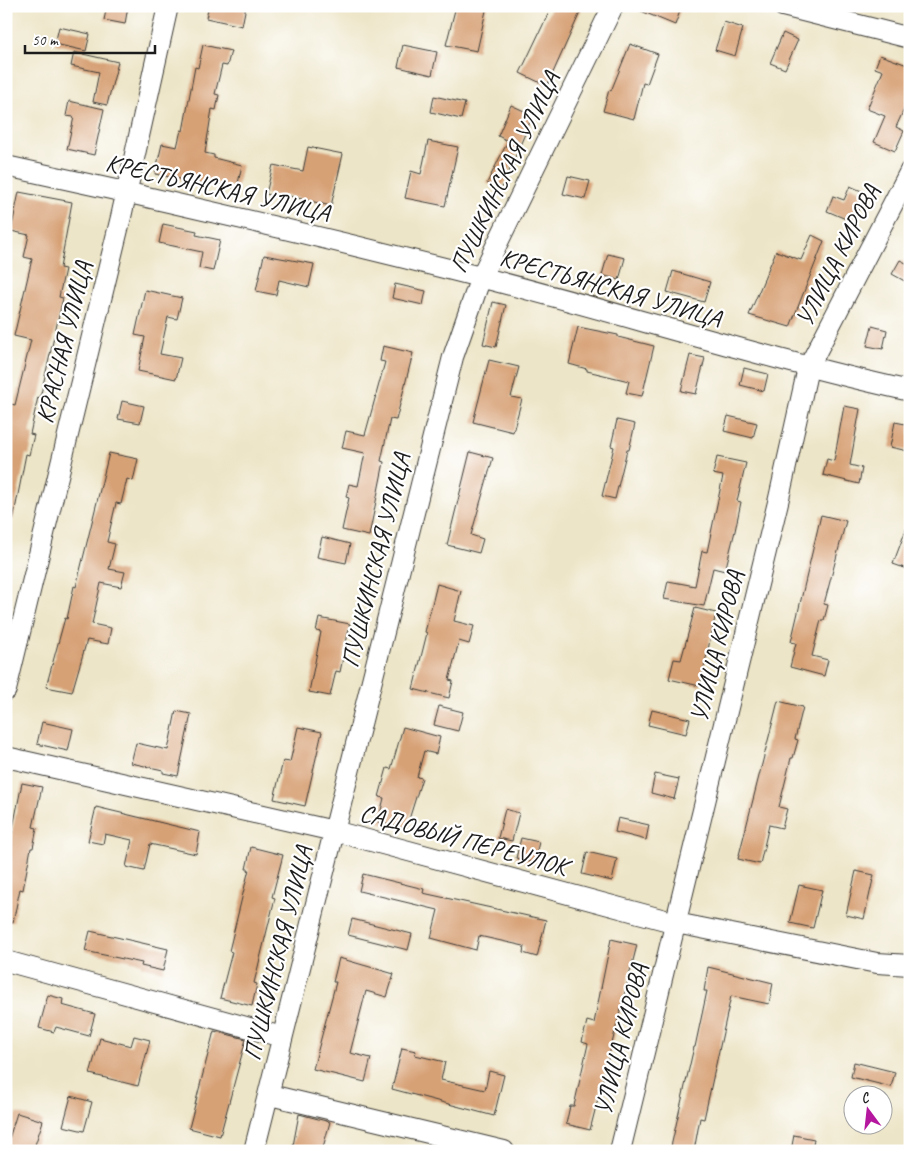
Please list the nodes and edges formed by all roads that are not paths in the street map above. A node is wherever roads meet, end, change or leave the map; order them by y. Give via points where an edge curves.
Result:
1 (168, 6) edge
2 (613, 6) edge
3 (784, 6) edge
4 (910, 38) edge
5 (6, 166) edge
6 (910, 172) edge
7 (126, 192) junction
8 (481, 278) junction
9 (808, 368) junction
10 (910, 391) edge
11 (6, 690) edge
12 (6, 757) edge
13 (334, 831) junction
14 (676, 923) junction
15 (6, 961) edge
16 (910, 965) edge
17 (282, 1037) junction
18 (270, 1095) junction
19 (254, 1151) edge
20 (504, 1151) edge
21 (620, 1151) edge

1 - 7 street, КРАСНАЯ УЛИЦА
2 - 8 street, ПУШКИНСКАЯ УЛИЦА
3 - 4 street
5 - 7 street, КРЕСТЬЯНСКАЯ УЛИЦА
6 - 9 street, УЛИЦА КИРОВА
7 - 8 street, КРЕСТЬЯНСКАЯ УЛИЦА
7 - 11 street, КРАСНАЯ УЛИЦА
8 - 9 street, КРЕСТЬЯНСКАЯ УЛИЦА
8 - 13 street, ПУШКИНСКАЯ УЛИЦА via 453,357
9 - 10 street, КРЕСТЬЯНСКАЯ УЛИЦА
9 - 14 street, УЛИЦА КИРОВА
12 - 13 street, САДОВЫЙ ПЕРЕУЛОК
13 - 14 street, САДОВЫЙ ПЕРЕУЛОК
13 - 17 street, ПУШКИНСКАЯ УЛИЦА
14 - 16 street, САДОВЫЙ ПЕРЕУЛОК via 877,964
14 - 21 street, УЛИЦА КИРОВА
15 - 17 street
17 - 18 street, ПУШКИНСКАЯ УЛИЦА
18 - 19 street, ПУШКИНСКАЯ УЛИЦА
18 - 20 street

